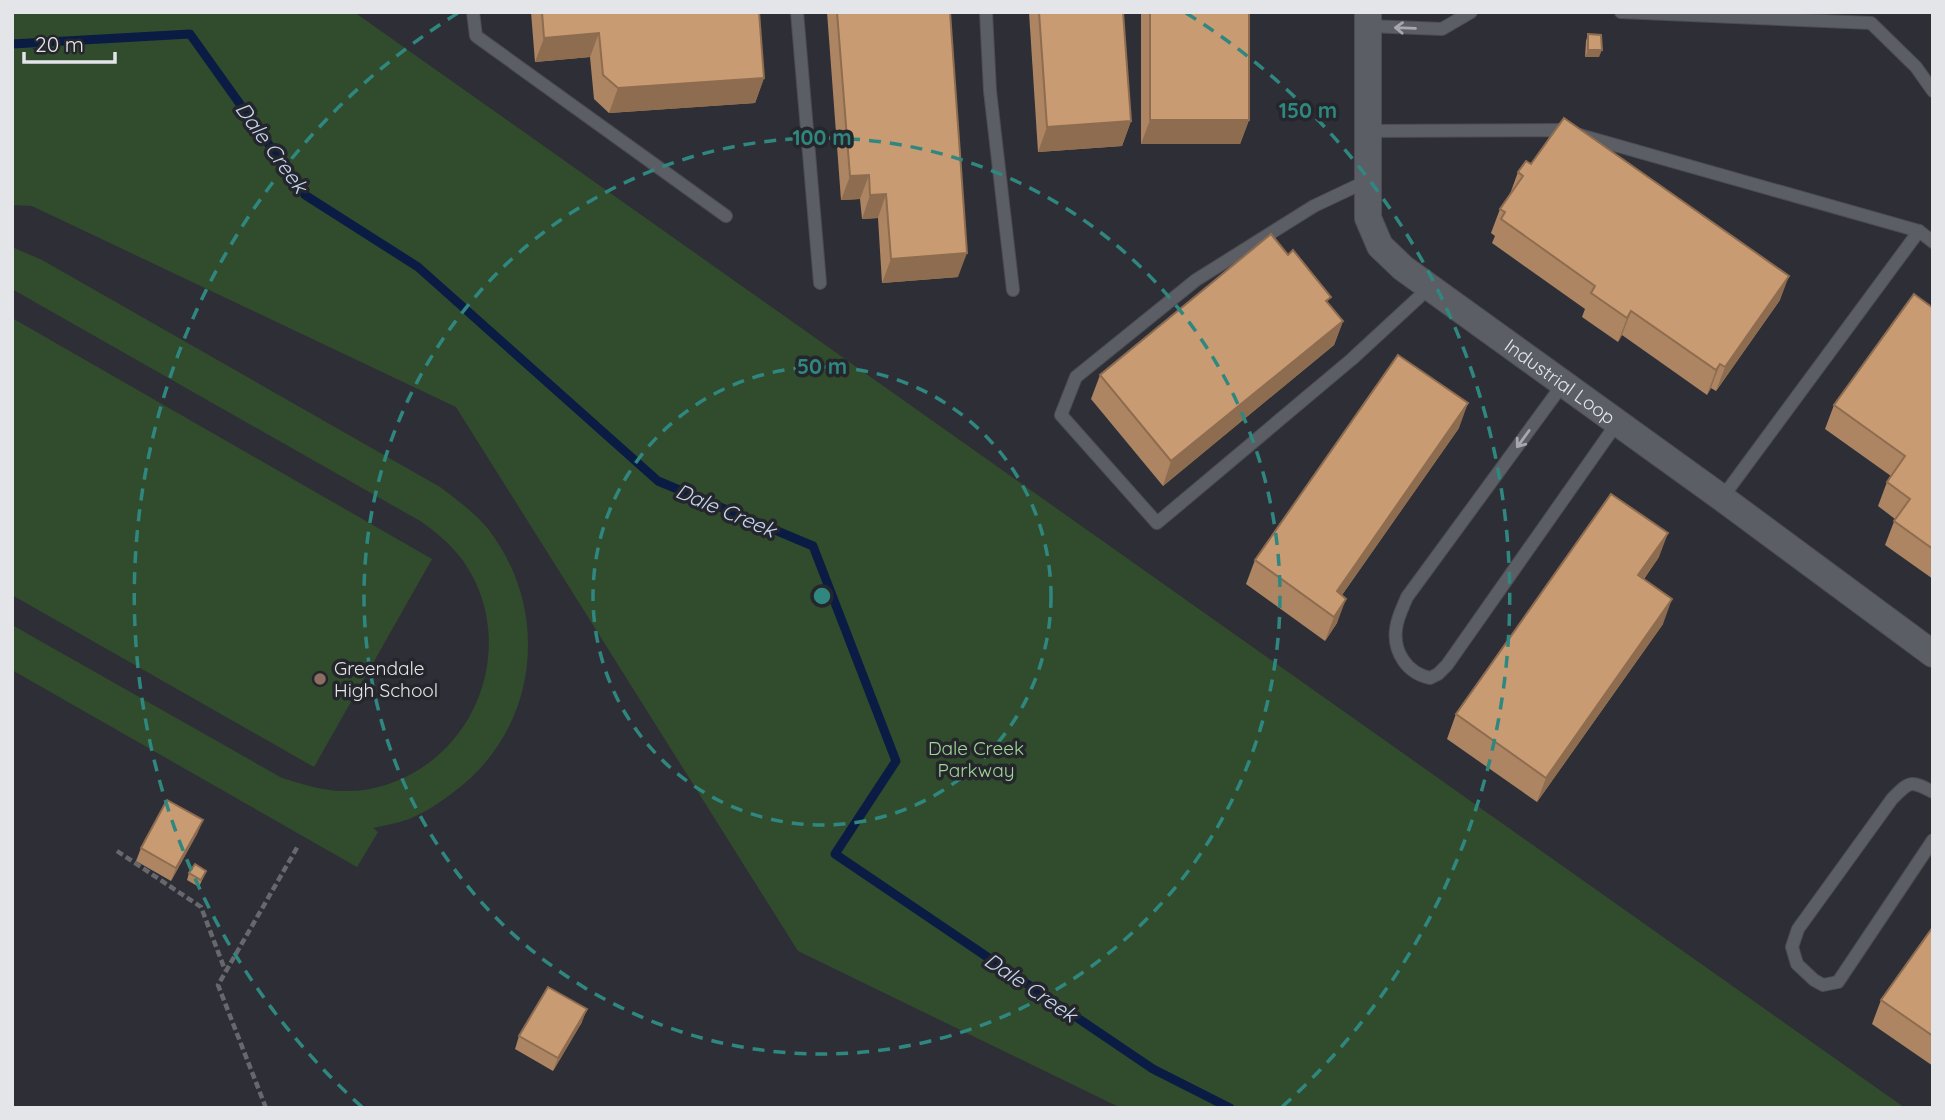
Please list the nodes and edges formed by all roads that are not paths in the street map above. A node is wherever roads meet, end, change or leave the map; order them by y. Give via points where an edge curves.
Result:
1 (473, 12) edge
2 (797, 12) edge
3 (986, 12) edge
4 (1471, 12) edge
5 (1621, 12) edge
6 (1368, 19) edge
7 (1933, 91) edge
8 (1369, 131) junction
9 (1369, 179) junction
10 (726, 216) dead end
11 (1919, 231) junction
12 (1933, 242) edge
13 (820, 284) dead end
14 (1430, 287) junction
15 (1013, 290) dead end
16 (1563, 384) junction
17 (1617, 423) junction
18 (1721, 498) junction
19 (1933, 654) edge
20 (1933, 792) edge
21 (1933, 840) edge

1 - 10 lane via 476,36
2 - 13 lane
3 - 15 lane via 990,92
4 -> 6 lane via 1442,29
5 - 7 lane via 1871,23 1916,67
6 - 8 street, Industrial Loop
8 - 9 street, Industrial Loop
8 - 11 lane via 1562,130
9 - 14 street, Industrial Loop via 1368,218 1380,246
9 - 14 lane via 1314,206 1196,280 1076,377 1061,415 1157,523
11 - 12 lane
11 - 18 lane
14 - 16 street, Industrial Loop
16 - 17 street, Industrial Loop
16 -> 17 lane via 1407,597 1395,643 1412,671 1430,678 1447,665
17 - 18 street, Industrial Loop
18 - 19 street, Industrial Loop
20 - 21 lane via 1916,783 1907,784 1892,799 1798,929 1792,947 1797,964 1823,985 1838,982

